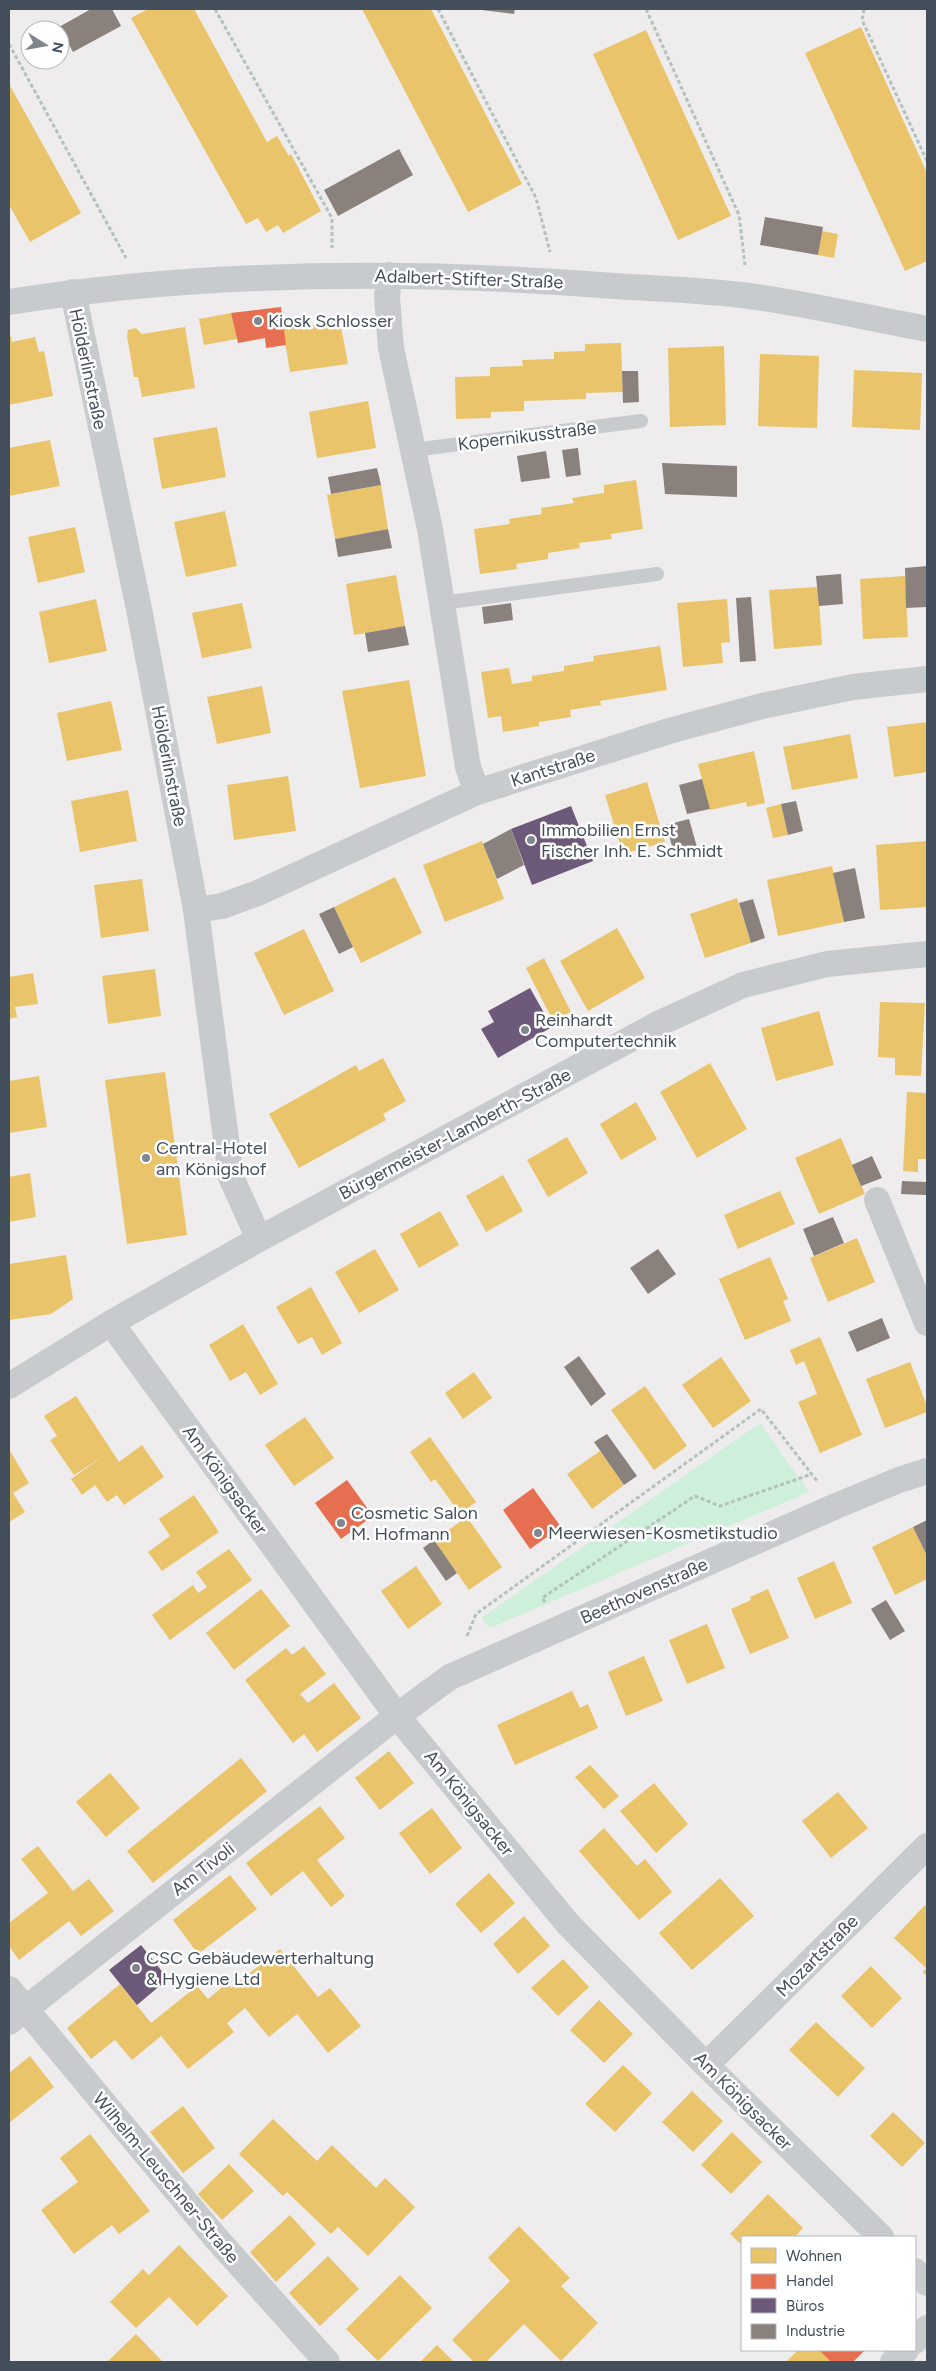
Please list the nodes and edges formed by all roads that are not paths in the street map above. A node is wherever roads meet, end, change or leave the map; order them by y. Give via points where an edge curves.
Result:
1 (389, 275) junction
2 (73, 292) junction
3 (9, 302) edge
4 (927, 329) edge
5 (641, 421) dead end
6 (413, 450) junction
7 (657, 574) dead end
8 (442, 603) junction
9 (927, 679) edge
10 (477, 792) junction
11 (196, 910) junction
12 (927, 954) edge
13 (877, 1200) dead end
14 (259, 1239) junction
15 (927, 1322) edge
16 (111, 1323) junction
17 (9, 1386) edge
18 (927, 1471) edge
19 (398, 1716) junction
20 (927, 1846) edge
21 (9, 1989) edge
22 (17, 2016) edge
23 (706, 2065) junction
24 (880, 2236) edge
25 (916, 2272) edge
26 (927, 2283) edge
27 (927, 2328) edge
28 (916, 2340) edge
29 (905, 2351) edge
30 (327, 2362) edge
31 (893, 2362) edge

1 - 2 street, Adalbert-Stifter-Straße via 332,275
1 - 4 street, Adalbert-Stifter-Straße via 549,280 749,296
1 - 6 street via 387,298 391,348
2 - 3 street, Adalbert-Stifter-Straße
2 - 11 street, Hölderlinstraße via 140,609
5 - 6 lane, Kopernikusstraße
6 - 8 street
7 - 8 lane
8 - 10 street via 468,767
9 - 10 street, Kantstraße via 853,687 762,706 669,731
10 - 11 street, Kantstraße via 258,893 222,906
11 - 14 street, Hölderlinstraße via 231,1177
12 - 14 street, Bürgermeister-Lamberth-Straße via 827,964 743,985 660,1023
13 - 15 street
14 - 16 street, Bürgermeister-Lamberth-Straße
16 - 17 street, Bürgermeister-Lamberth-Straße
16 - 19 street, Am Königsacker
18 - 19 street, Beethovenstraße via 836,1506 450,1677
19 - 22 street, Am Tivoli
19 - 23 street, Am Königsacker via 568,1924
20 - 23 street, Mozartstraße
21 - 22 street, Wilhelm-Leuschner-Straße
22 - 30 street, Wilhelm-Leuschner-Straße
23 - 24 street, Am Königsacker
25 - 26 street
27 - 28 street
29 - 31 street

